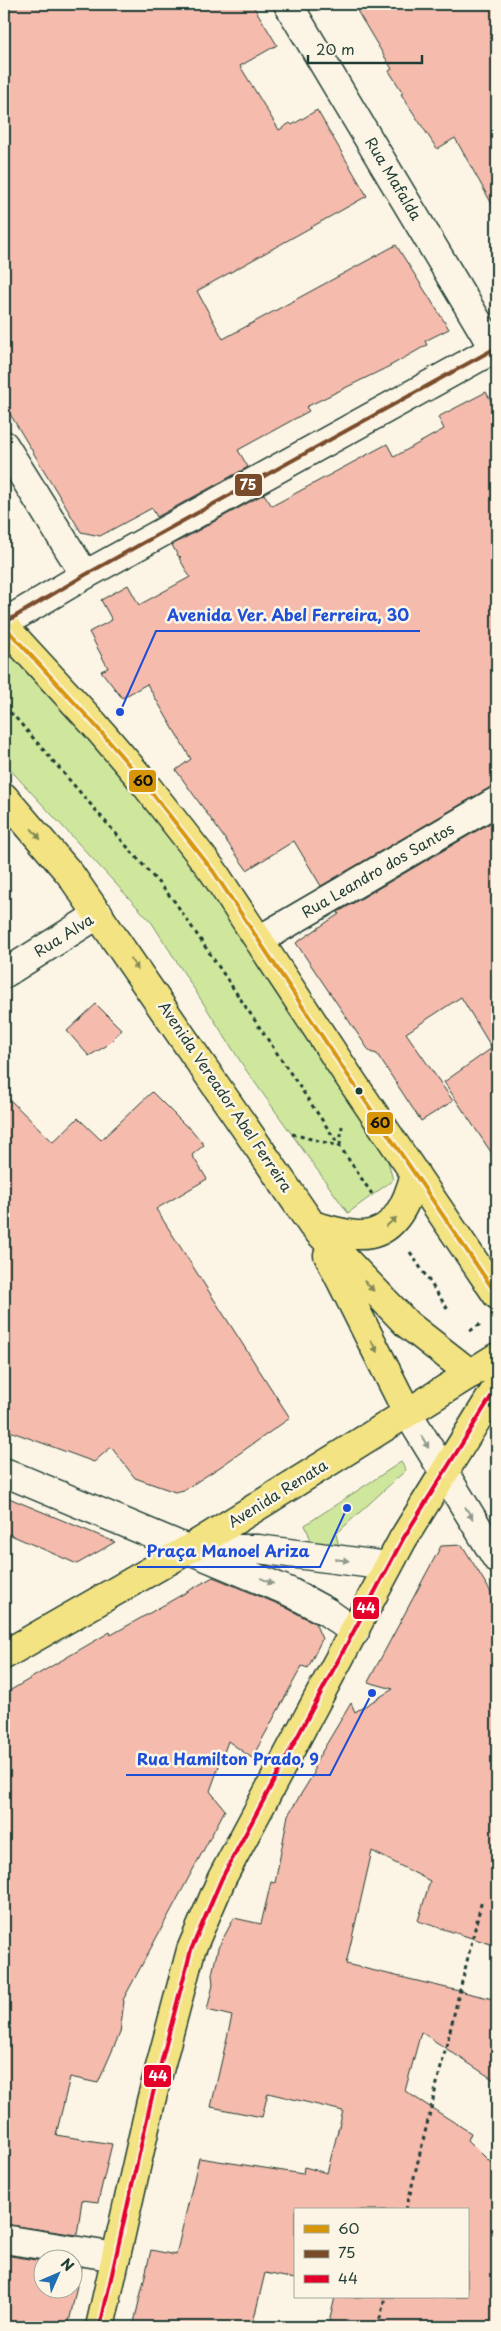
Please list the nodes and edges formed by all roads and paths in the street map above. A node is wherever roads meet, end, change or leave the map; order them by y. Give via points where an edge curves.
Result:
1 (288, 4) edge
2 (496, 351) edge
3 (4, 445) edge
4 (85, 575) junction
5 (4, 624) edge
6 (4, 707) edge
7 (4, 797) edge
8 (497, 801) edge
9 (99, 914) junction
10 (259, 940) junction
11 (4, 974) edge
12 (415, 1173) junction
13 (378, 1201) dead end
14 (312, 1225) junction
15 (409, 1250) dead end
16 (497, 1294) edge
17 (454, 1319) dead end
18 (497, 1357) edge
19 (471, 1374) junction
20 (497, 1387) edge
21 (407, 1412) junction
22 (4, 1472) edge
23 (444, 1472) junction
24 (189, 1549) junction
25 (497, 1559) edge
26 (388, 1566) junction
27 (355, 1632) junction
28 (4, 1655) edge
29 (497, 1845) edge
30 (492, 1858) dead end
31 (482, 1900) dead end
32 (406, 2208) edge
33 (4, 2239) edge
34 (116, 2257) junction
35 (385, 2298) edge
36 (100, 2327) edge
37 (378, 2327) edge

1 - 2 street, Rua Mafalda
2 - 4 street
3 - 4 street
4 - 5 street
5 - 10 main road via 141,778 213,871
6 - 13 path via 175,902
7 -> 9 main road, Avenida Vereador Abel Ferreira via 70,874
8 - 10 street, Rua Leandro dos Santos
9 - 11 street, Rua Alva
9 -> 14 main road, Avenida Vereador Abel Ferreira
10 - 12 main road
14 -> 12 main road via 359,1235 381,1230 404,1208
12 - 16 main road
14 -> 19 main road, Avenida Vereador Abel Ferreira via 408,1324
14 -> 21 main road
15 - 17 path
18 - 19 main road, Avenida Renata
19 - 21 main road, Avenida Renata
20 - 23 main road
21 -> 23 street
21 - 24 main road, Avenida Renata
22 - 24 street
23 -> 25 street
23 - 26 main road
24 -> 26 street via 258,1549
24 -> 27 street via 290,1592
24 - 28 main road, Avenida Renata
26 - 27 main road
27 - 34 main road via 222,1878 191,1950 151,2101
29 - 30 path
31 - 32 path
33 - 34 street
34 - 36 main road
35 - 37 path

